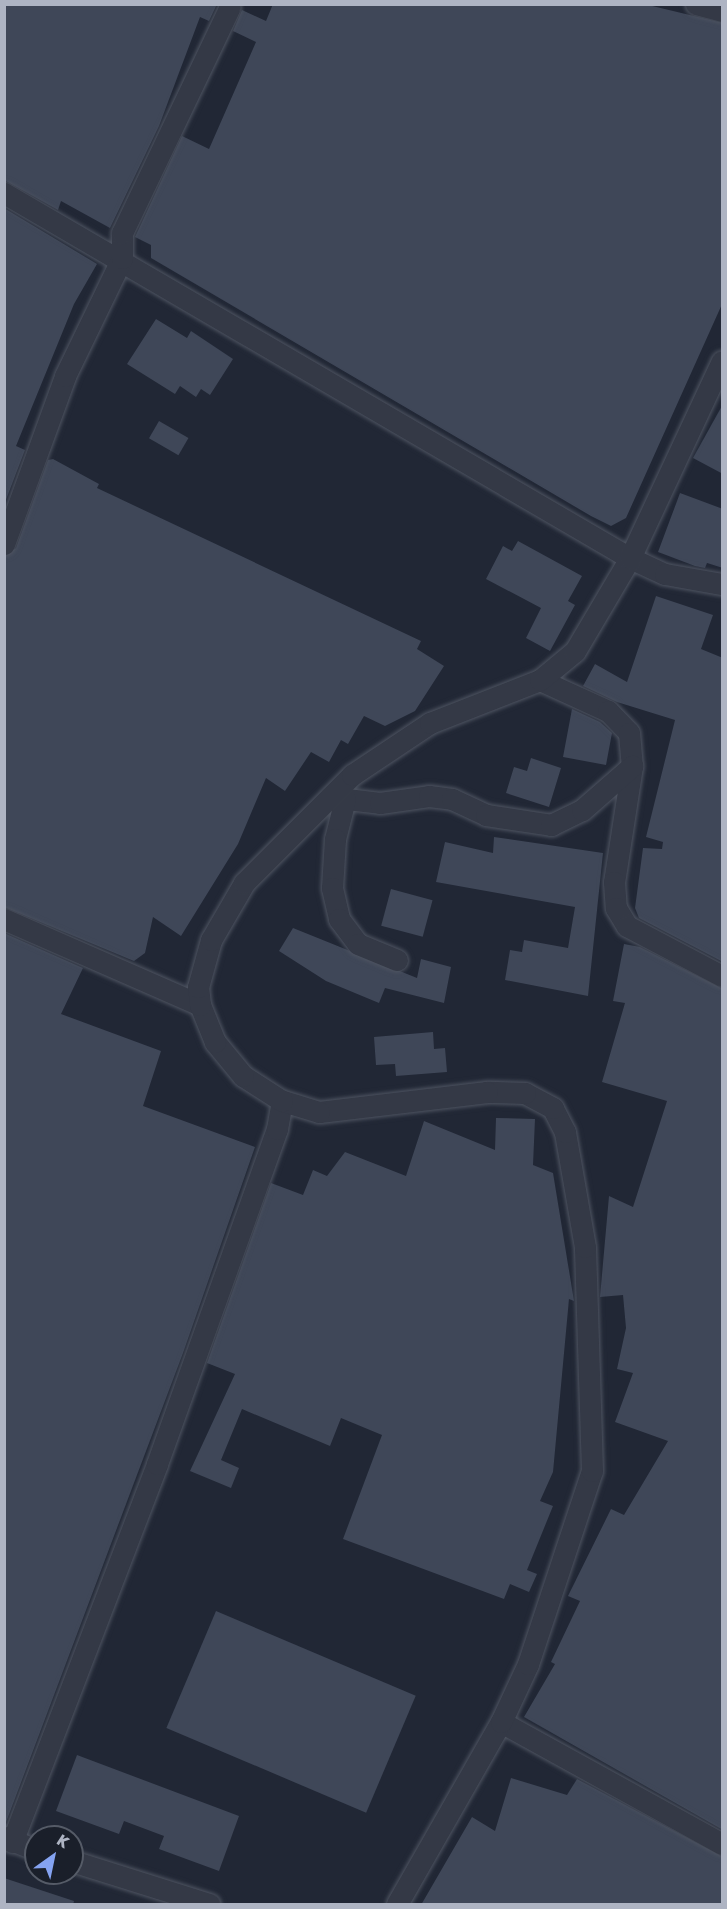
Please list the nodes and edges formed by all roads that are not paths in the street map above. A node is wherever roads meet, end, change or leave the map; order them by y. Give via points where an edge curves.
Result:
1 (696, 4) edge
2 (230, 7) dead end
3 (723, 11) edge
4 (4, 193) edge
5 (122, 258) junction
6 (723, 361) edge
7 (4, 544) edge
8 (630, 558) junction
9 (723, 584) edge
10 (540, 680) junction
11 (632, 766) junction
12 (338, 798) junction
13 (4, 919) edge
14 (397, 960) dead end
15 (723, 976) edge
16 (200, 1005) junction
17 (282, 1101) junction
18 (501, 1722) junction
19 (8, 1840) edge
20 (723, 1844) edge
21 (24, 1846) edge
22 (84, 1865) edge
23 (209, 1905) edge
24 (397, 1905) edge

1 - 3 street
2 - 5 street via 122,232
4 - 5 street
5 - 7 street via 65,376
5 - 8 street
6 - 8 street
8 - 9 street via 665,574
8 - 10 street via 575,651
10 - 11 street via 608,711 629,733
10 - 12 street via 430,723 352,775
11 - 12 street via 582,810 550,825 495,818 452,799 429,796 380,803
11 - 15 street via 614,882 616,908 627,926
12 - 14 street via 332,888 339,919 358,944
12 - 16 street via 244,883 211,940 198,987
13 - 16 street
16 - 17 street via 215,1042 243,1076
17 - 18 street via 319,1112 487,1092 525,1092 553,1108 566,1132 585,1247 592,1471 528,1664
17 - 19 street via 277,1129 161,1453
18 - 20 street
18 - 24 street
19 - 21 street
22 - 23 street

